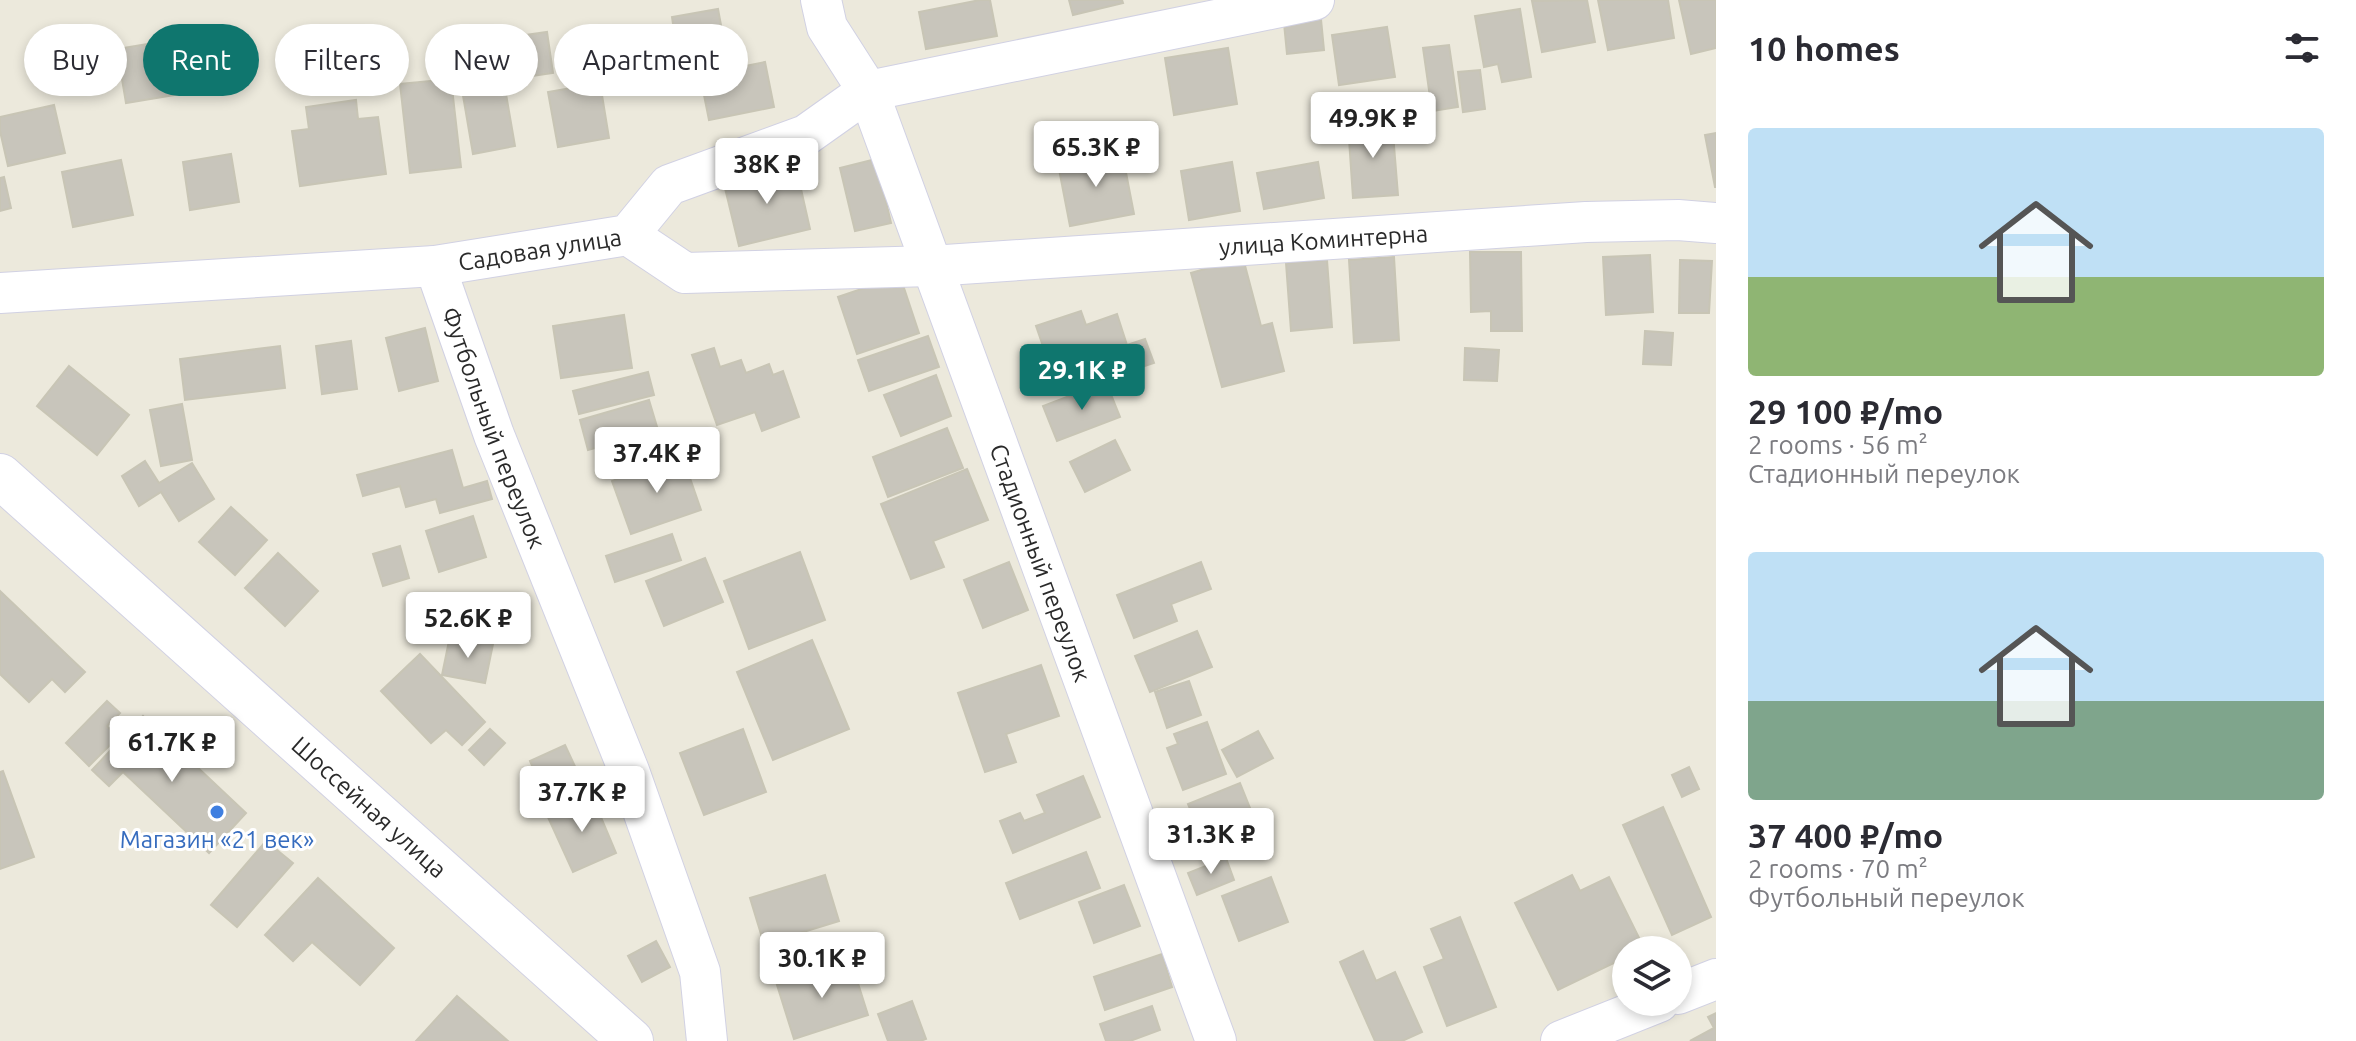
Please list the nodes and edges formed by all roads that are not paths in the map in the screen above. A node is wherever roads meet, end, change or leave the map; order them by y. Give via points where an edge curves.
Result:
1 (821, 0) edge
2 (1314, 0) edge
3 (868, 91) junction
4 (1716, 223) edge
5 (628, 235) junction
6 (435, 266) junction
7 (931, 266) junction
8 (0, 293) edge
9 (0, 476) edge
10 (1716, 979) edge
11 (1692, 988) edge
12 (1624, 1016) edge
13 (631, 1041) edge
14 (707, 1041) edge
15 (1216, 1041) edge
16 (1561, 1041) edge

1 - 3 street, Стадионный переулок via 827,27
2 - 3 street, Садовая улица
3 - 5 street, Садовая улица via 806,135 669,185
3 - 7 street, Стадионный переулок
4 - 7 street, улица Коминтерна via 1586,222
5 - 6 street, Садовая улица
5 - 7 street, улица Коминтерна via 685,273
6 - 8 street, Садовая улица
6 - 14 street, Футбольный переулок via 494,435 629,771 700,972
7 - 15 street, Стадионный переулок
9 - 13 street, Шоссейная улица
10 - 11 street
12 - 16 street

